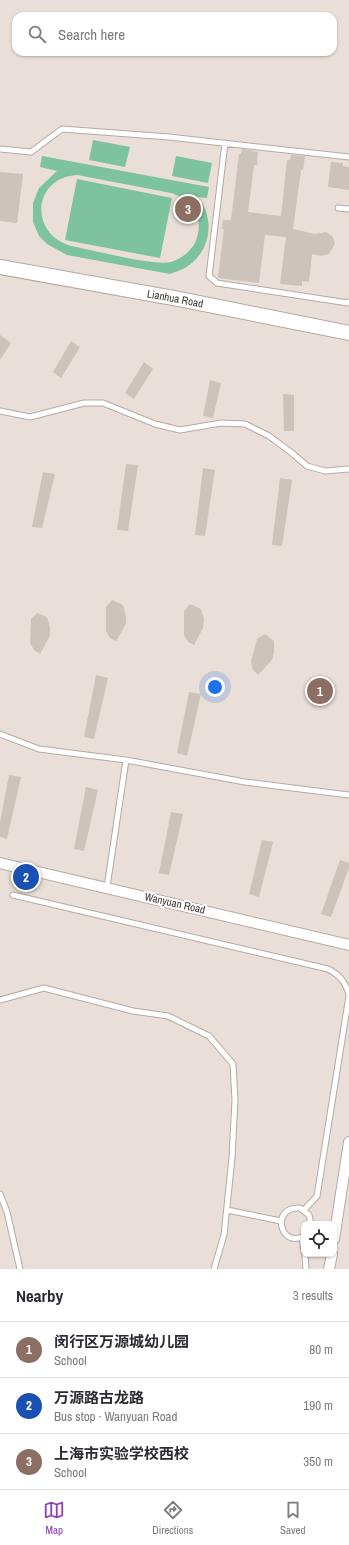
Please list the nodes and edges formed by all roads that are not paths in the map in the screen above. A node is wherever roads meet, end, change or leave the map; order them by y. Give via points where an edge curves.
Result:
1 (225, 143) junction
2 (0, 148) edge
3 (349, 157) edge
4 (338, 208) dead end
5 (349, 209) edge
6 (0, 266) edge
7 (349, 302) edge
8 (349, 333) edge
9 (0, 411) edge
10 (349, 469) edge
11 (0, 734) edge
12 (126, 760) junction
13 (349, 795) edge
14 (0, 863) edge
15 (107, 887) junction
16 (13, 895) dead end
17 (349, 945) edge
18 (349, 995) edge
19 (0, 1000) edge
20 (349, 1142) edge
21 (0, 1194) edge
22 (227, 1210) junction
23 (304, 1210) junction
24 (281, 1221) junction
25 (310, 1221) edge
26 (337, 1221) edge
27 (301, 1238) edge
28 (305, 1257) edge
29 (331, 1257) edge
30 (20, 1269) edge
31 (214, 1269) edge
32 (306, 1269) edge
33 (329, 1269) edge

1 - 2 lane via 62,130 31,152
1 - 3 lane
1 - 7 lane via 209,276 217,283
4 - 5 lane
6 - 8 main road, Lianhua Road
9 - 10 lane via 30,417 84,403 103,403 155,424 180,430 221,424 245,424 269,436 307,466 325,471
11 - 12 lane via 39,749
12 - 13 lane via 245,782
12 - 15 lane
14 - 15 street, Wanyuan Road
15 - 17 street, Wanyuan Road
16 - 18 lane via 328,969 338,974
18 - 23 lane via 317,1196
19 - 22 lane via 44,988 133,1011 168,1016 209,1036 233,1064 235,1100
20 - 26 street
21 - 30 lane via 7,1212
22 - 24 lane
22 - 31 lane via 224,1235
23 - 24 lane via 290,1209 285,1212
23 - 25 lane
24 - 27 lane via 286,1235 296,1239
28 - 32 lane
29 - 33 street

